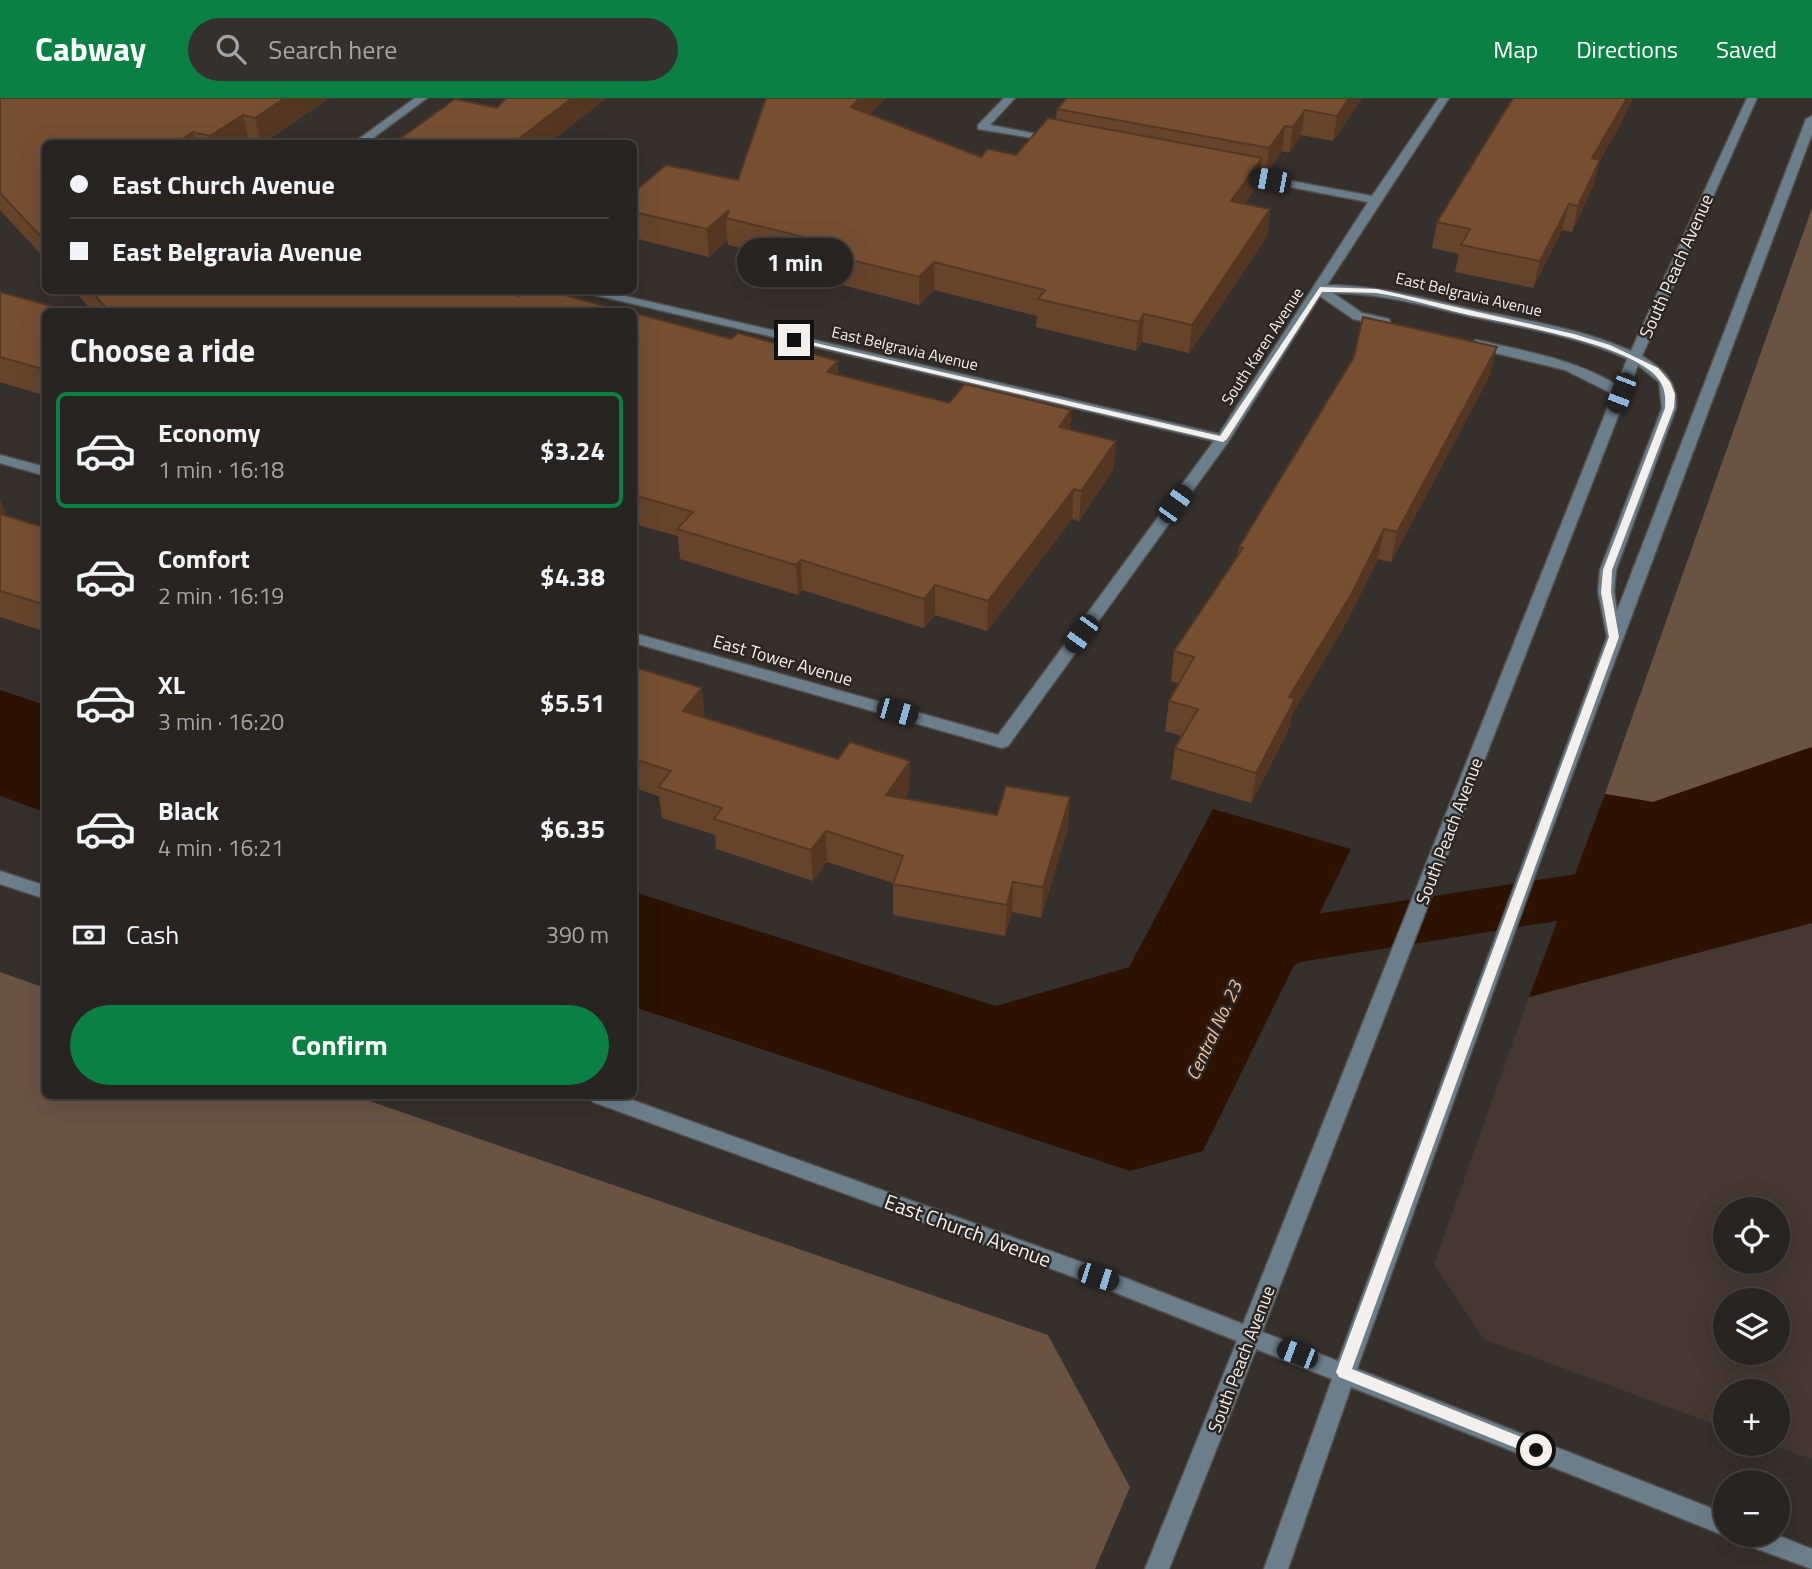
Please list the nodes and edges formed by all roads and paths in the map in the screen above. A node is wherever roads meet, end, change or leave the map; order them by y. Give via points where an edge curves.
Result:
1 (422, 98) edge
2 (1010, 98) edge
3 (1444, 98) edge
4 (1752, 98) edge
5 (1812, 119) edge
6 (363, 140) edge
7 (1063, 142) edge
8 (1226, 172) edge
9 (1375, 200) junction
10 (1320, 289) junction
11 (597, 294) edge
12 (1398, 326) edge
13 (1465, 341) edge
14 (1634, 359) junction
15 (1621, 393) junction
16 (1223, 439) junction
17 (0, 459) edge
18 (42, 471) edge
19 (1614, 637) junction
20 (637, 639) edge
21 (1002, 742) joint
22 (0, 877) edge
23 (42, 892) edge
24 (608, 1099) edge
25 (1250, 1336) junction
26 (1344, 1372) junction
27 (1713, 1520) edge
28 (1779, 1547) edge
29 (1812, 1560) edge
30 (1157, 1569) edge
31 (1276, 1569) edge

1 - 6 street
2 - 7 street via 982,127
3 - 9 street, South Karen Avenue
4 - 14 street, South Peach Avenue
5 - 19 street
8 - 9 street
9 - 10 street, South Karen Avenue
10 - 12 street via 1358,316
10 - 14 street, East Belgravia Avenue via 1377,291 1574,336
10 - 16 street, South Karen Avenue
11 - 16 street, East Belgravia Avenue
13 - 15 street via 1559,363
14 - 15 street, South Peach Avenue
14 - 19 street, East Belgravia Avenue via 1666,382 1670,408 1608,570 1606,592
15 - 25 street, South Peach Avenue
16 - 21 street, South Karen Avenue
17 - 18 street
19 - 26 street
20 - 21 street, East Tower Avenue
22 - 23 street
24 - 25 street, East Church Avenue
25 - 26 street, East Church Avenue
25 - 30 street, South Peach Avenue
26 - 27 street, East Church Avenue
26 - 31 street
28 - 29 street

